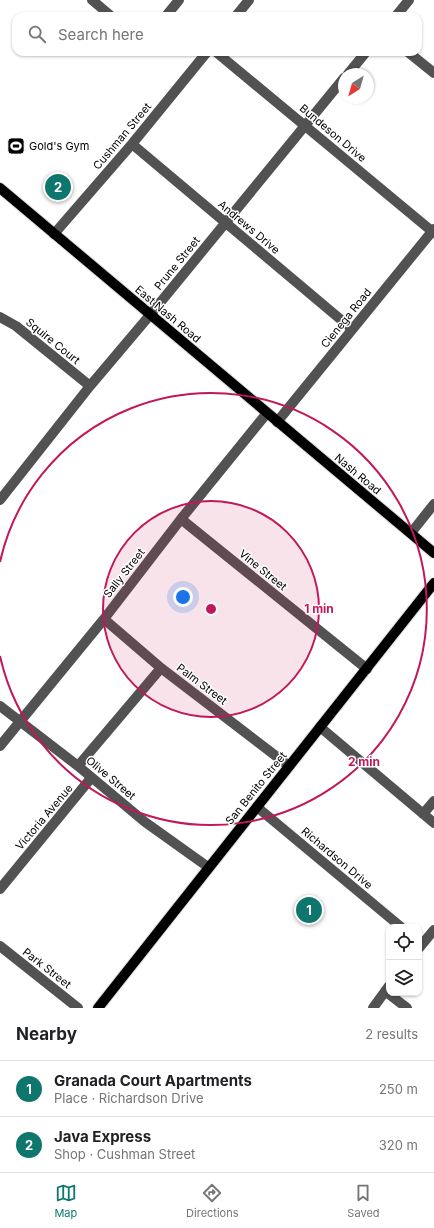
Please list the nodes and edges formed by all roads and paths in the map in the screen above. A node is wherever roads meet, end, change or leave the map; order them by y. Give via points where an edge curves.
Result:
1 (92, 0) edge
2 (179, 0) edge
3 (249, 0) edge
4 (409, 0) edge
5 (106, 12) edge
6 (171, 12) edge
7 (239, 12) edge
8 (399, 12) edge
9 (203, 56) edge
10 (221, 56) edge
11 (363, 56) edge
12 (413, 56) edge
13 (353, 68) edge
14 (434, 74) edge
15 (338, 85) edge
16 (305, 126) junction
17 (132, 144) junction
18 (0, 188) edge
19 (225, 223) junction
20 (433, 231) edge
21 (54, 234) junction
22 (150, 315) junction
23 (0, 317) edge
24 (352, 329) junction
25 (90, 386) junction
26 (267, 413) junction
27 (277, 422) junction
28 (0, 500) edge
29 (434, 504) edge
30 (181, 519) junction
31 (411, 533) junction
32 (434, 553) edge
33 (434, 583) edge
34 (104, 618) junction
35 (161, 668) junction
36 (367, 669) junction
37 (0, 706) edge
38 (20, 722) junction
39 (320, 727) junction
40 (0, 746) edge
41 (78, 766) junction
42 (289, 766) junction
43 (91, 778) junction
44 (434, 801) edge
45 (257, 807) junction
46 (423, 814) junction
47 (434, 823) edge
48 (208, 867) junction
49 (0, 889) edge
50 (397, 924) edge
51 (434, 930) edge
52 (422, 943) edge
53 (0, 946) edge
54 (386, 989) edge
55 (395, 996) edge
56 (78, 1008) edge
57 (98, 1008) edge
58 (373, 1008) edge
59 (407, 1008) edge

1 - 5 street
2 - 6 street
3 - 7 street
4 - 8 street
9 - 17 street, Cushman Street
10 - 16 street, Bundeson Drive
11 - 13 street
12 - 14 street
15 - 16 street, Prune Street
16 - 19 street, Prune Street
16 - 20 street, Bundeson Drive
17 - 19 street, Andrews Drive
17 - 21 street, Cushman Street
18 - 21 main road, East Nash Road
19 - 22 street, Prune Street
19 - 24 street, Andrews Drive
20 - 24 street, Cienega Road
21 - 22 main road, East Nash Road
22 - 25 street, Prune Street
22 - 26 main road, East Nash Road
23 - 25 street, Squire Court via 16,326
24 - 27 street, Cienega Road
25 - 28 street, Prune Street
26 - 27 main road, Nash Road
26 - 30 street, Sally Street
27 - 31 main road, Nash Road
29 - 31 street
30 - 34 street, Sally Street
30 - 36 street, Vine Street
31 - 32 main road, Nash Road
33 - 36 main road, San Benito Street
34 - 35 street, Palm Street
34 - 38 street, Sally Street
35 - 41 street
35 - 42 street, Palm Street
36 - 39 main road, San Benito Street
37 - 38 street, Olive Street
38 - 40 street, Sally Street
38 - 41 street, Olive Street
39 - 42 main road, San Benito Street
39 - 46 street
41 - 43 street, Olive Street
42 - 45 main road, San Benito Street
43 - 48 street, Olive Street via 145,822
43 - 49 street, Victoria Avenue
44 - 46 street
45 - 48 main road, San Benito Street
45 - 50 street, Richardson Drive
46 - 47 street
48 - 57 main road, San Benito Street
51 - 52 street
53 - 56 street, Park Street
54 - 58 street
55 - 59 street

